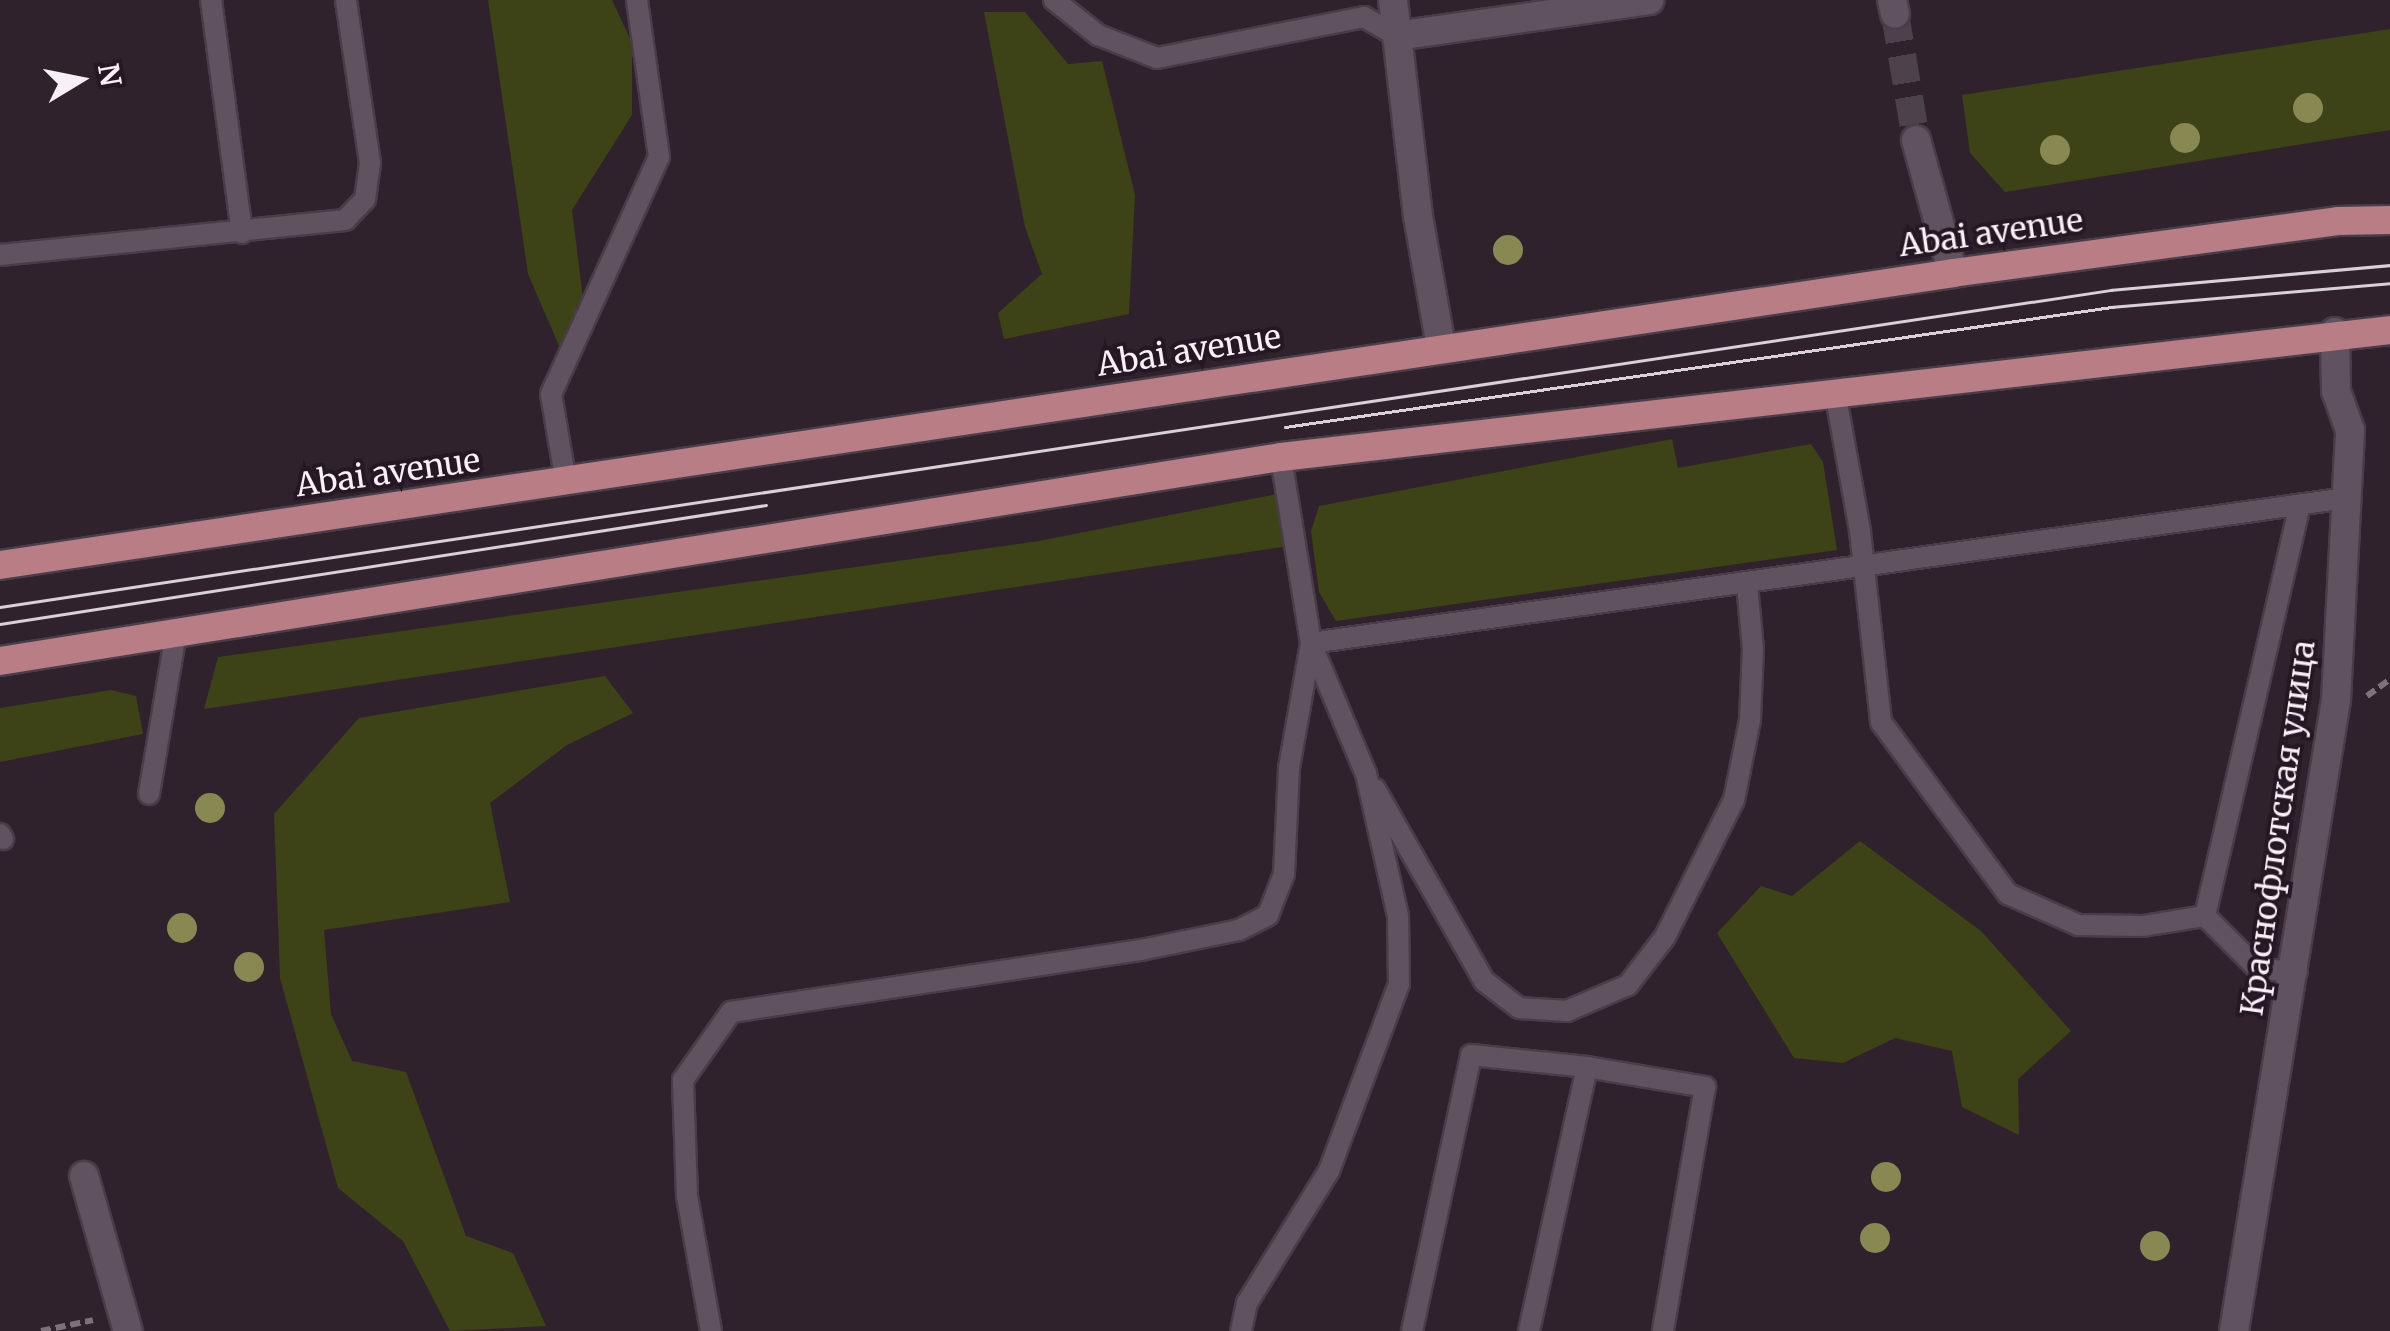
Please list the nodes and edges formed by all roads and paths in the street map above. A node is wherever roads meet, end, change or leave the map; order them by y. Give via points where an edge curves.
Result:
1 (211, 0) edge
2 (346, 0) edge
3 (638, 0) edge
4 (1054, 0) edge
5 (1393, 0) edge
6 (1649, 0) edge
7 (1397, 36) junction
8 (1916, 140) tunnel mouth
9 (2390, 220) edge
10 (242, 233) junction
11 (0, 255) edge
12 (1952, 273) junction
13 (2390, 330) edge
14 (2336, 332) junction
15 (1442, 347) junction
16 (1834, 392) junction
17 (1281, 457) junction
18 (566, 482) junction
19 (2346, 498) junction
20 (2299, 508) junction
21 (0, 565) edge
22 (1864, 568) junction
23 (1746, 584) junction
24 (176, 633) junction
25 (1311, 643) junction
26 (0, 661) edge
27 (1366, 774) junction
28 (149, 794) dead end
29 (2206, 916) junction
30 (2296, 972) junction
31 (1587, 1066) junction
32 (84, 1176) dead end
33 (126, 1322) edge
34 (41, 1331) edge
35 (712, 1331) edge
36 (1241, 1331) edge
37 (1412, 1331) edge
38 (1528, 1331) edge
39 (1663, 1331) edge
40 (2234, 1331) edge

1 - 10 lane
2 - 10 lane via 370,162 365,199 345,220
3 - 18 lane via 659,156 552,394
4 - 7 lane via 1098,35 1157,58 1364,18
5 - 7 street
6 - 7 street
7 - 15 street
8 - 12 street
9 - 12 main road, Abai avenue via 2338,221
10 - 11 lane
12 - 15 main road, Abai avenue
13 - 14 main road
14 - 16 main road
14 - 19 street, Краснофлотская улица via 2336,391 2350,430
15 - 18 main road, Abai avenue
16 - 17 main road
16 - 22 lane
17 - 24 main road
17 - 25 lane
18 - 21 main road, Abai avenue
19 - 20 lane
19 - 30 street, Краснофлотская улица via 2336,700
20 - 22 lane
20 - 29 lane
22 - 23 lane
22 - 29 lane via 1881,722 2008,894 2078,925 2143,926
23 - 25 lane
23 - 27 lane via 1753,649 1750,720 1734,800 1665,937 1628,986 1567,1012 1519,1008 1496,990 1453,932
24 - 26 main road
24 - 28 lane
25 - 27 lane
25 - 35 lane via 1289,768 1284,874 1268,915 1239,930 1141,950 731,1012 682,1080 687,1196
27 - 36 lane via 1398,916 1399,984 1329,1172 1247,1303
29 - 30 lane via 2258,969
30 - 40 street, Краснофлотская улица
31 - 37 lane via 1471,1055
31 - 38 lane
31 - 39 lane via 1705,1087
32 - 33 street
33 - 34 path

